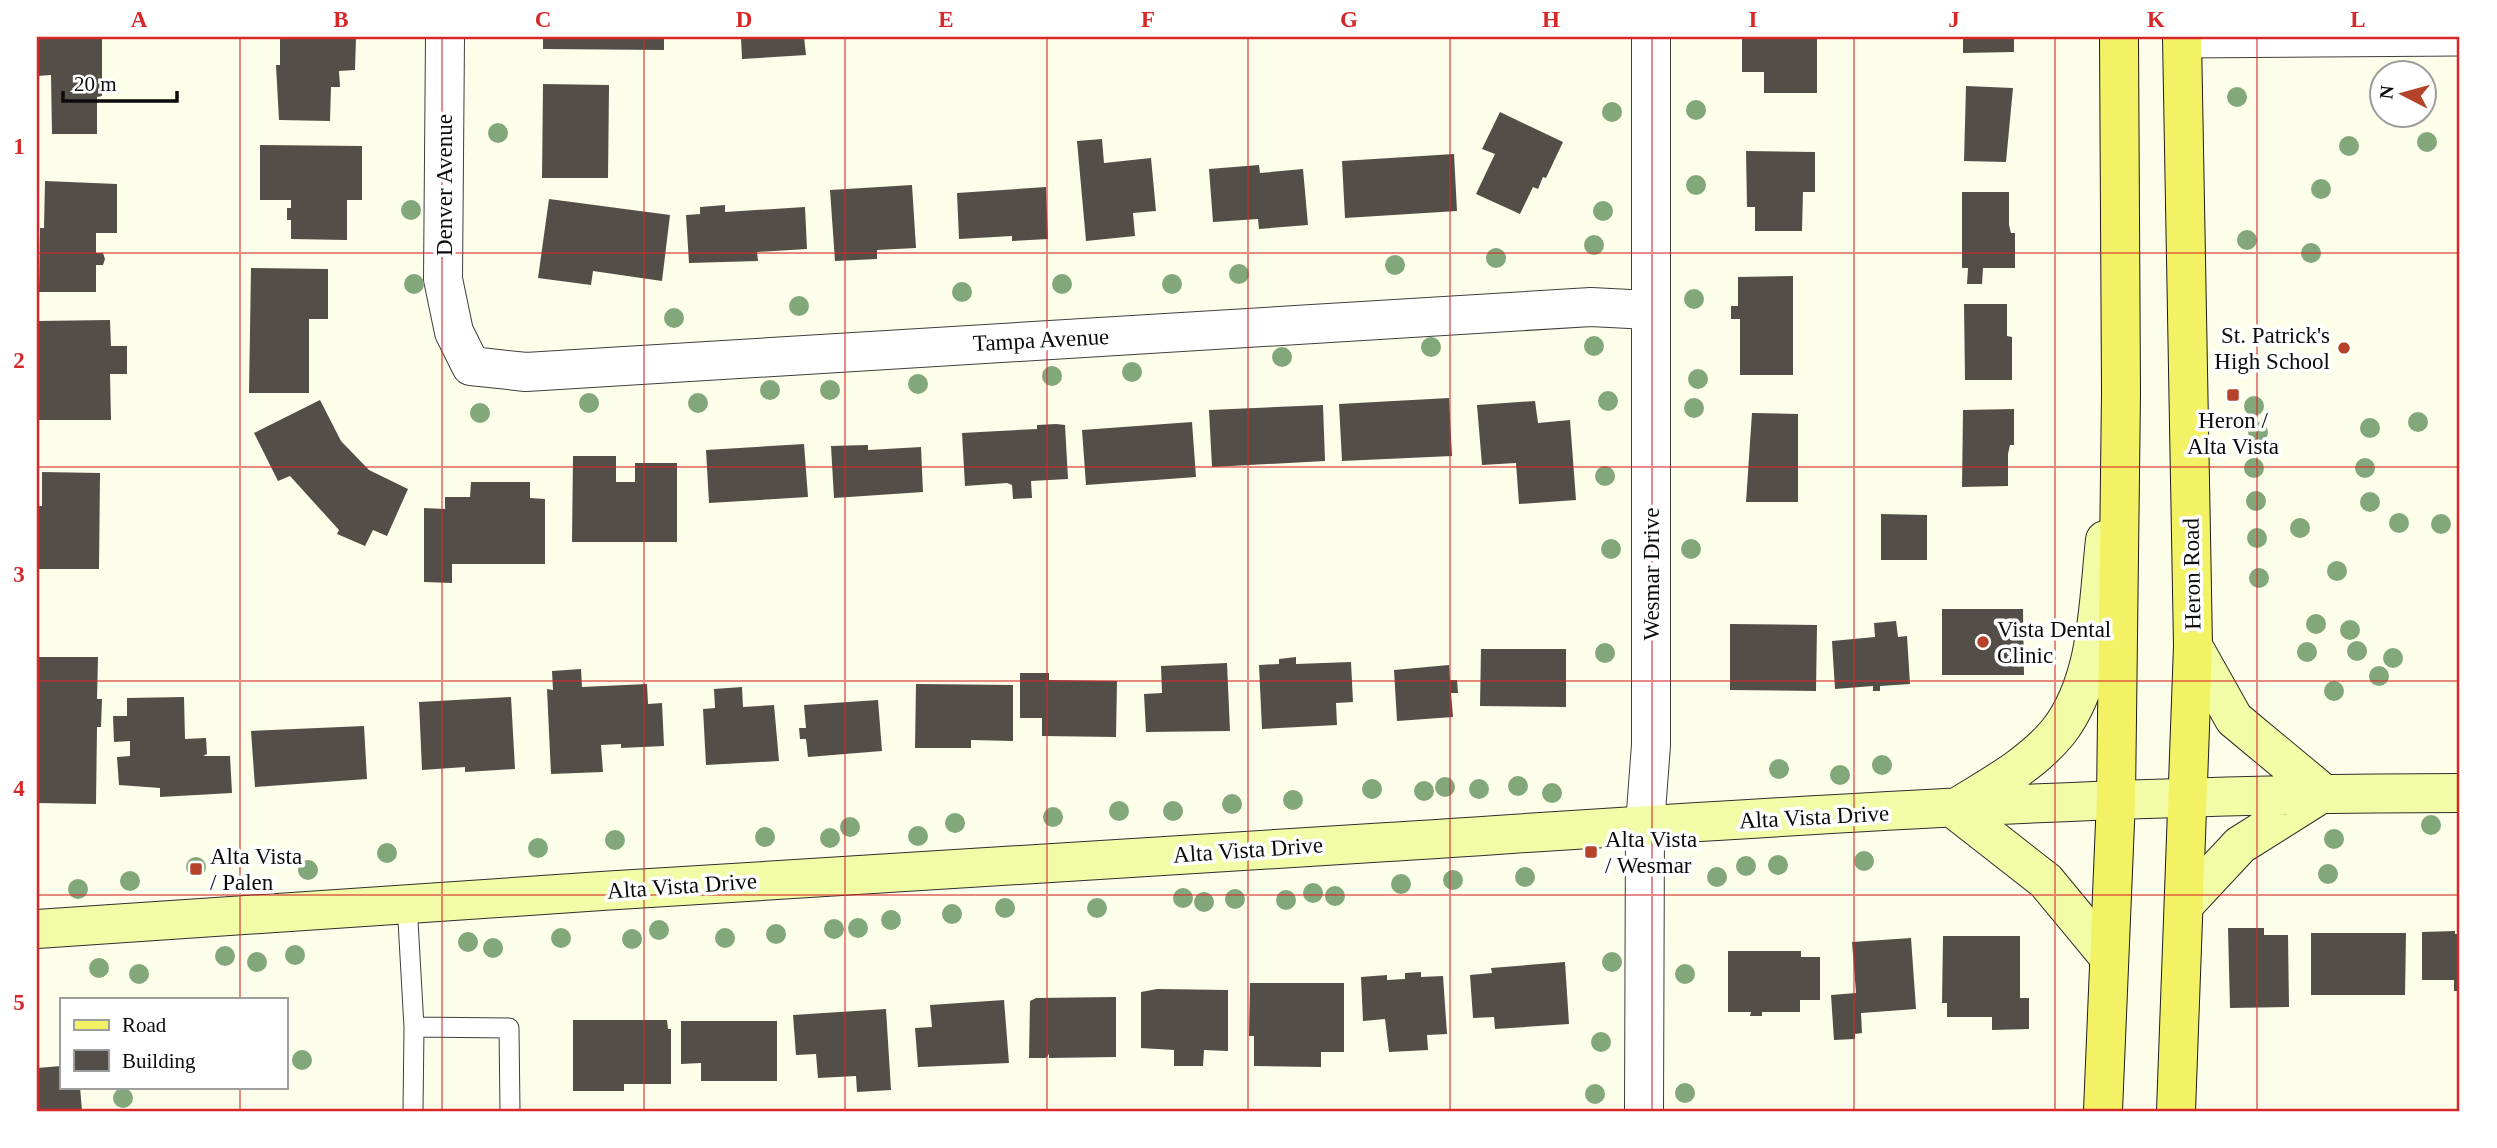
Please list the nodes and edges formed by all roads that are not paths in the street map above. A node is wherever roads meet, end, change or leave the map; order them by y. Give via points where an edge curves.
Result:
1 (445, 37) edge
2 (1651, 37) edge
3 (2119, 37) edge
4 (2183, 42) edge
5 (2460, 46) edge
6 (1649, 310) junction
7 (454, 332) joint
8 (2121, 393) junction
9 (2193, 646) junction
10 (2323, 793) junction
11 (2460, 793) edge
12 (2186, 798) junction
13 (2116, 799) junction
14 (1954, 809) junction
15 (1646, 825) junction
16 (407, 903) junction
17 (2185, 905) junction
18 (37, 929) edge
19 (2108, 956) junction
20 (414, 1027) junction
21 (413, 1111) edge
22 (510, 1111) edge
23 (1644, 1111) edge
24 (2103, 1111) edge
25 (2176, 1111) edge

1 - 7 street, Denver Avenue via 443,279
2 - 6 street, Wesmar Drive
3 - 8 main road
4 - 5 lane
4 - 9 main road, Heron Road
6 - 7 street, Tampa Avenue via 1577,308 526,372 471,366
6 - 15 street, Wesmar Drive via 1651,745
8 - 13 main road
8 - 14 street via 2094,640 2081,689 2058,731 2019,769
9 - 10 street via 2235,719
9 - 12 main road, Heron Road
10 - 11 street, Alta Vista Drive
10 - 12 street, Alta Vista Drive
10 - 17 street via 2240,845
12 - 13 street, Alta Vista Drive
12 - 17 main road, Heron Road
13 - 14 street, Alta Vista Drive
13 - 19 main road
14 - 15 street, Alta Vista Drive
14 - 19 street via 2046,881
15 - 16 street, Alta Vista Drive
15 - 23 street, Wesmar Drive
16 - 18 street, Alta Vista Drive
16 - 20 lane
17 - 25 main road, Heron Road
19 - 24 main road
20 - 21 lane
20 - 22 lane via 509,1028

